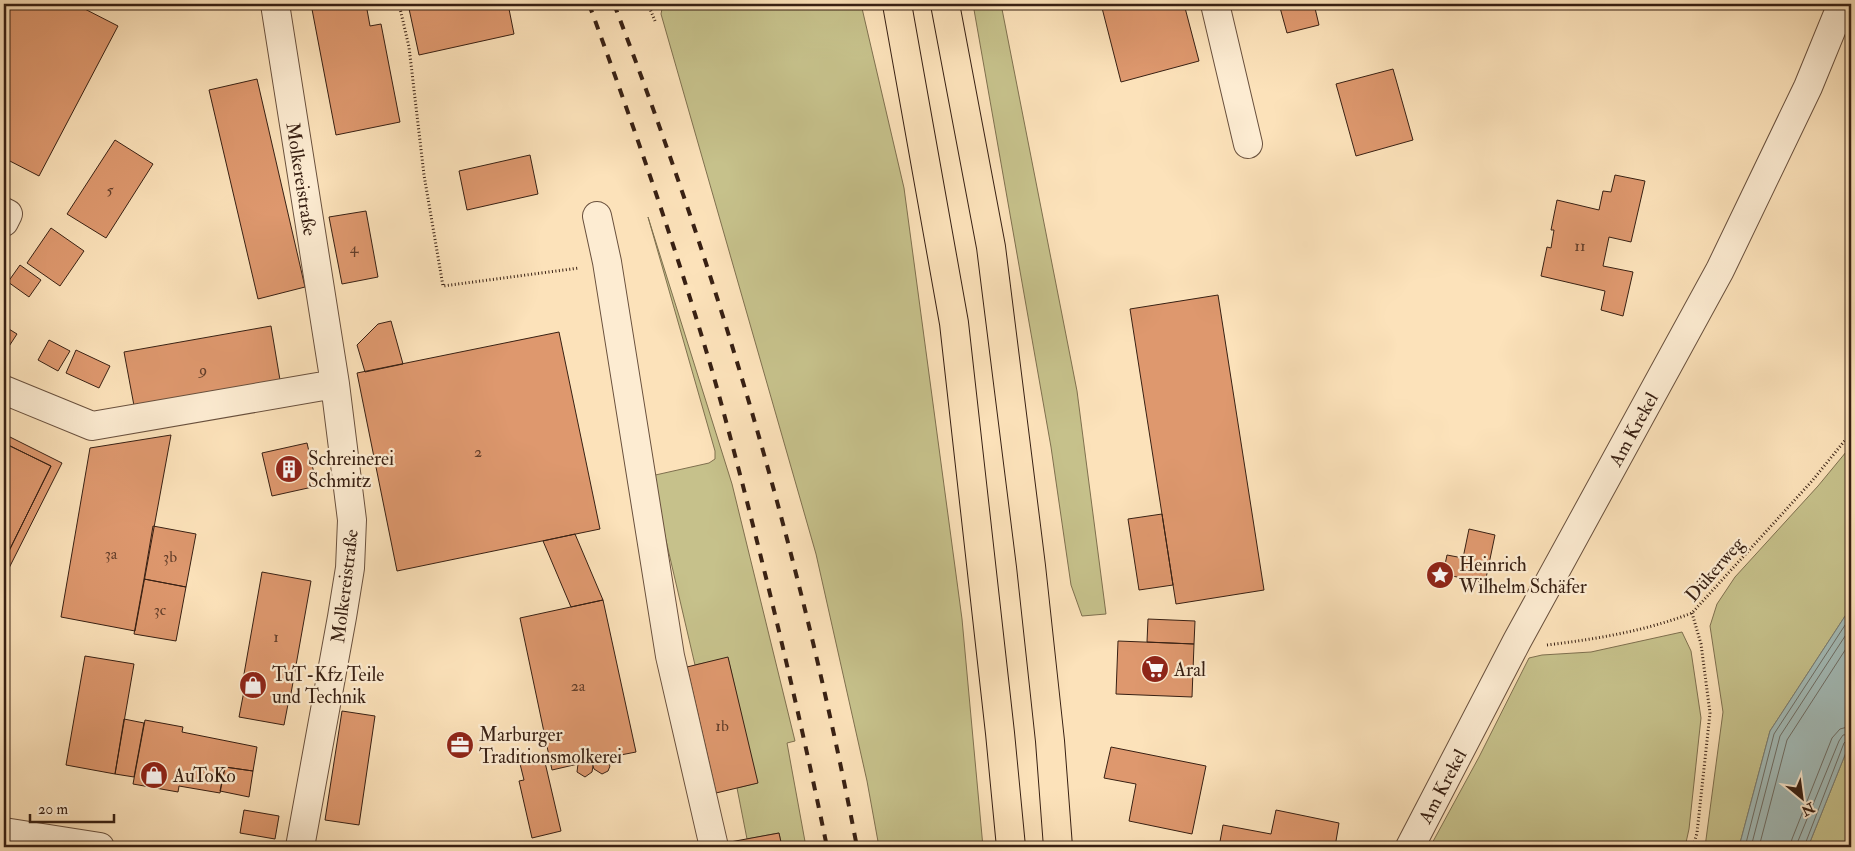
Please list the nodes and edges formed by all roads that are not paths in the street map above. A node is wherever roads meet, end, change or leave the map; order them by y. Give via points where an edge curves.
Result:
1 (275, 4) edge
2 (897, 4) edge
3 (945, 4) edge
4 (1215, 4) edge
5 (1842, 4) edge
6 (1248, 144) dead end
7 (4, 212) edge
8 (597, 216) dead end
9 (4, 222) edge
10 (334, 384) junction
11 (4, 390) edge
12 (4, 832) edge
13 (100, 847) edge
14 (300, 847) edge
15 (714, 847) edge
16 (1011, 847) edge
17 (1058, 847) edge
18 (1410, 847) edge

1 - 10 street, Molkereistraße
2 - 16 highway via 954,323
3 - 17 highway via 991,247 1031,566
4 - 6 street
5 - 18 street, Am Krekel via 1808,87 1720,270 1517,641
7 - 9 street via 8,214
8 - 15 street via 670,656
10 - 11 street via 92,426
10 - 14 street, Molkereistraße via 352,520 350,568
12 - 13 street

